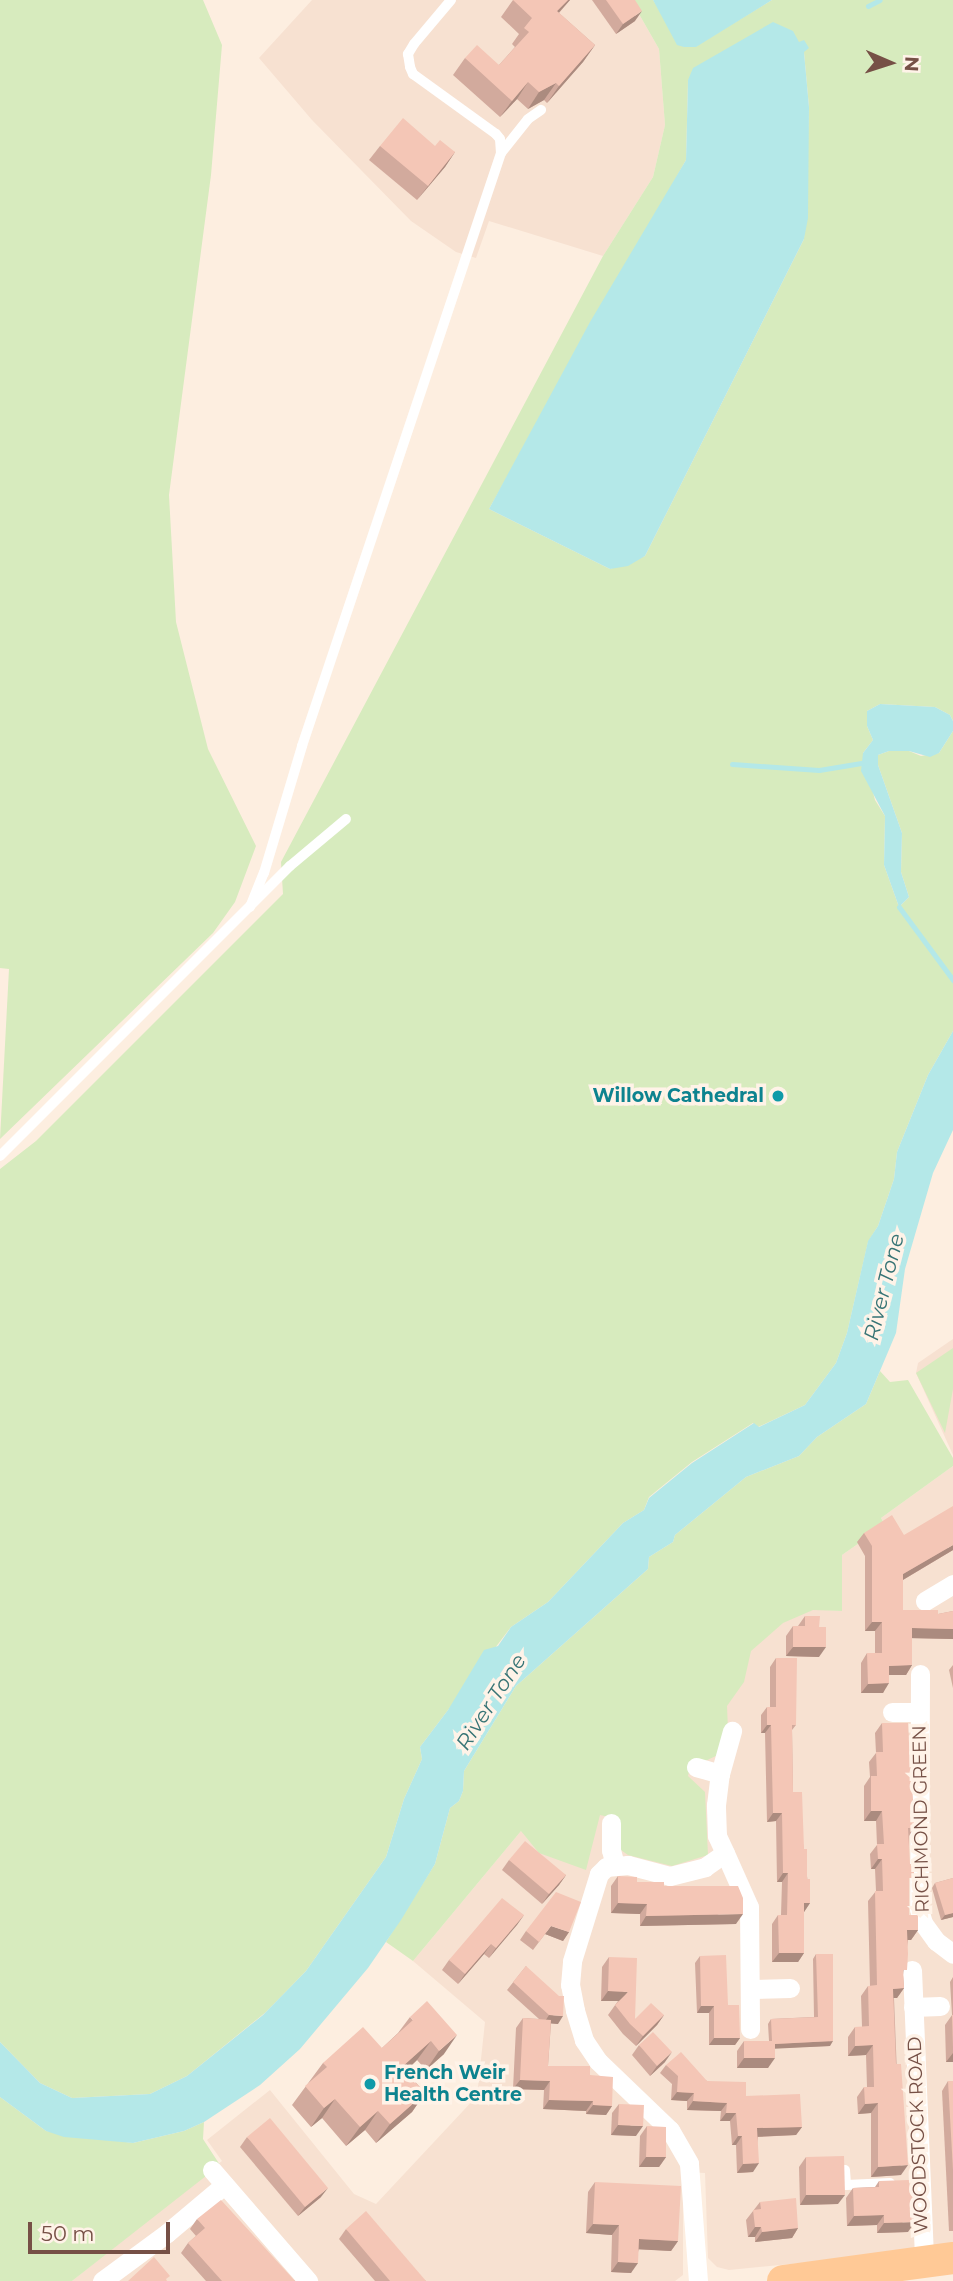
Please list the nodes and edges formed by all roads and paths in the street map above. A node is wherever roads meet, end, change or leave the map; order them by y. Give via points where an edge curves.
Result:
1 (451, 0) edge
2 (541, 110) edge
3 (502, 153) junction
4 (346, 819) dead end
5 (250, 907) junction
6 (0, 1156) edge
7 (953, 1584) edge
8 (925, 1601) dead end
9 (920, 1674) dead end
10 (892, 1712) dead end
11 (919, 1712) junction
12 (732, 1731) dead end
13 (696, 1767) dead end
14 (720, 1774) junction
15 (611, 1823) dead end
16 (725, 1853) junction
17 (615, 1865) junction
18 (953, 1954) edge
19 (912, 1970) dead end
20 (790, 1988) dead end
21 (750, 1989) junction
22 (940, 2006) dead end
23 (913, 2007) junction
24 (750, 2029) dead end
25 (845, 2170) edge
26 (919, 2182) junction
27 (939, 2260) edge
28 (102, 2281) edge
29 (308, 2281) edge
30 (698, 2281) edge
31 (783, 2281) edge

1 - 3 lane via 414,44 408,54 410,67 413,74 496,134
2 - 3 lane via 528,119
3 - 5 lane
4 - 5 lane
5 - 6 lane
7 - 8 street
9 - 11 street, RICHMOND GREEN
10 - 11 street, RICHMOND GREEN
11 - 18 street, RICHMOND GREEN via 919,1909 936,1941
12 - 14 street
13 - 14 street
14 - 16 street via 717,1836
15 - 17 street
16 - 17 street via 705,1867 670,1876
16 - 21 street via 749,1907
17 - 30 street via 599,1874 580,1930 570,1985 584,2040 598,2061 670,2130 689,2163
19 - 23 street, WOODSTOCK ROAD
20 - 21 street
21 - 24 street
22 - 23 street
23 - 26 street, WOODSTOCK ROAD
25 - 26 lane via 846,2185
26 - 27 street, WOODSTOCK ROAD
27 - 31 main road
28 - 29 street via 167,2233 218,2177

